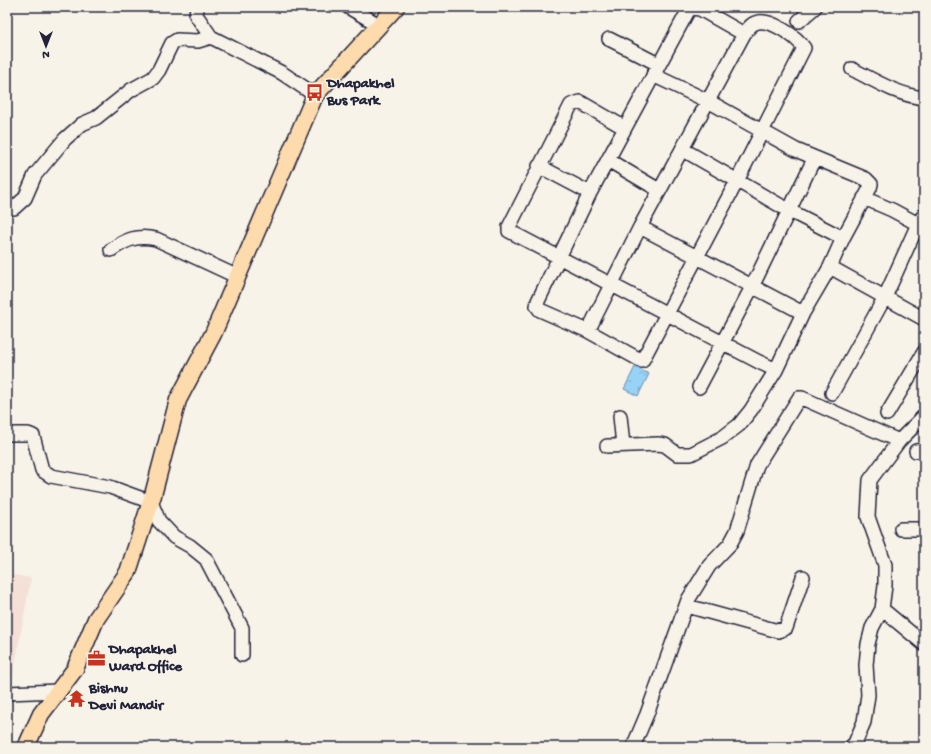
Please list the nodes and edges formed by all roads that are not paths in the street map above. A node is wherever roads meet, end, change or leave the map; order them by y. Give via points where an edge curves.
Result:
1 (348, 7) edge
2 (396, 7) edge
3 (815, 7) edge
4 (195, 10) edge
5 (800, 21) dead end
6 (379, 25) junction
7 (744, 34) junction
8 (211, 37) junction
9 (609, 39) dead end
10 (852, 69) dead end
11 (656, 70) junction
12 (314, 95) junction
13 (924, 98) edge
14 (708, 101) junction
15 (625, 128) junction
16 (762, 131) junction
17 (682, 149) junction
18 (814, 159) junction
19 (608, 160) junction
20 (539, 166) junction
21 (737, 181) junction
22 (659, 190) junction
23 (590, 194) junction
24 (864, 198) junction
25 (7, 207) edge
26 (788, 210) junction
27 (921, 220) edge
28 (640, 227) junction
29 (843, 238) junction
30 (111, 250) dead end
31 (558, 257) junction
32 (696, 257) junction
33 (830, 267) junction
34 (238, 277) junction
35 (612, 286) junction
36 (752, 287) junction
37 (885, 297) junction
38 (666, 313) junction
39 (803, 313) junction
40 (924, 319) edge
41 (588, 331) junction
42 (722, 343) junction
43 (924, 352) edge
44 (776, 370) junction
45 (699, 387) dead end
46 (832, 393) dead end
47 (887, 414) dead end
48 (620, 416) dead end
49 (924, 416) edge
50 (7, 434) edge
51 (899, 442) junction
52 (623, 445) junction
53 (607, 446) dead end
54 (151, 502) junction
55 (901, 529) dead end
56 (924, 529) edge
57 (803, 577) dead end
58 (687, 606) junction
59 (882, 609) junction
60 (924, 644) edge
61 (242, 655) dead end
62 (58, 691) junction
63 (7, 693) edge
64 (26, 747) edge
65 (633, 747) edge
66 (851, 747) edge

1 - 6 street
2 - 6 main road
3 - 5 street
4 - 8 street
6 - 12 main road
7 - 11 street via 700,9 692,8
7 - 14 street
7 - 16 street via 757,22 763,22 785,30 804,48
8 - 12 street via 282,73
8 - 25 street via 198,41 172,42 153,78 131,90 65,139 35,175 20,204 14,208
9 - 11 street
10 - 13 street via 910,97
11 - 14 street
11 - 15 street
12 - 34 main road
14 - 16 street
14 - 17 street
15 - 19 street
15 - 20 street via 580,102 574,103
16 - 18 street
16 - 21 street
17 - 21 street
17 - 22 street
18 - 24 street via 866,179 871,184
18 - 26 street
19 - 22 street
19 - 23 street
20 - 23 street
20 - 31 street via 509,231
21 - 26 street
21 - 32 street
22 - 28 street
23 - 31 street
24 - 27 street
24 - 29 street
26 - 29 street
26 - 36 street
27 - 37 street
28 - 32 street
28 - 35 street
29 - 33 street
30 - 34 street via 126,241 142,236 156,239
31 - 35 street
31 - 41 street via 537,306 540,310
32 - 36 street
32 - 38 street
33 - 37 street
33 - 39 street
34 - 54 main road via 213,334 178,400
35 - 38 street
35 - 41 street
36 - 39 street
36 - 42 street
37 - 40 street
37 - 46 street
38 - 41 street via 642,360
38 - 42 street
39 - 44 street
42 - 44 street
42 - 45 street
43 - 47 street
44 - 52 street via 739,425 722,438 691,454 682,456 658,444
48 - 52 street
49 - 51 street
50 - 54 street via 32,436 42,470 51,476 110,487
51 - 58 street via 798,398 757,465 737,531 730,544 709,566
51 - 59 street via 870,480 868,517 885,565
52 - 53 street
54 - 61 street via 159,521 174,537 206,559 242,628
54 - 62 main road via 128,572 96,619 75,669
55 - 56 street
57 - 58 street via 786,628 783,630 778,631
58 - 65 street
59 - 60 street
59 - 66 street via 872,628 868,644 868,695 864,722
62 - 63 street
62 - 64 main road via 41,714

